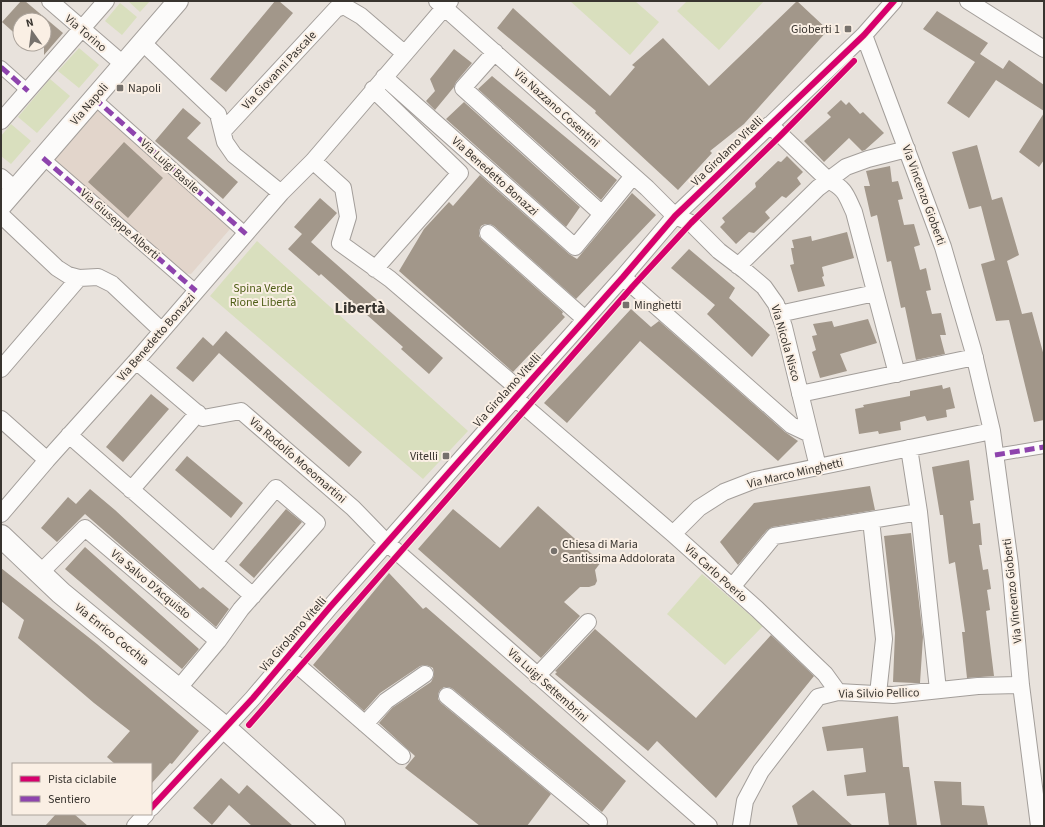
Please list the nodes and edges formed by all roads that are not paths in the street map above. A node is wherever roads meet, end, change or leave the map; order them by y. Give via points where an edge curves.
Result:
1 (50, 1) edge
2 (106, 1) edge
3 (178, 1) edge
4 (894, 1) edge
5 (968, 1) edge
6 (444, 3) edge
7 (331, 5) edge
8 (82, 29) junction
9 (864, 34) junction
10 (142, 42) junction
11 (1044, 50) edge
12 (495, 52) junction
13 (404, 53) junction
14 (123, 64) junction
15 (1, 68) edge
16 (384, 77) junction
17 (373, 89) junction
18 (28, 91) junction
19 (94, 98) junction
20 (1, 121) edge
21 (770, 125) junction
22 (223, 131) junction
23 (907, 149) junction
24 (43, 158) junction
25 (313, 161) junction
26 (633, 176) junction
27 (828, 180) junction
28 (8, 183) edge
29 (281, 194) junction
30 (1, 206) edge
31 (602, 214) junction
32 (1, 215) edge
33 (675, 216) junction
34 (246, 234) junction
35 (488, 234) dead end
36 (738, 266) junction
37 (374, 269) junction
38 (623, 277) junction
39 (79, 278) junction
40 (196, 291) junction
41 (875, 293) junction
42 (779, 314) junction
43 (585, 319) junction
44 (162, 331) junction
45 (975, 357) junction
46 (136, 361) junction
47 (1, 369) edge
48 (897, 374) junction
49 (518, 394) junction
50 (800, 394) junction
51 (198, 413) junction
52 (1, 419) edge
53 (992, 431) junction
54 (810, 434) junction
55 (69, 435) junction
56 (1044, 447) edge
57 (909, 448) junction
58 (995, 454) junction
59 (47, 460) junction
60 (818, 467) junction
61 (131, 490) junction
62 (919, 512) junction
63 (1, 514) edge
64 (871, 520) junction
65 (673, 534) junction
66 (1, 536) edge
67 (387, 543) junction
68 (214, 562) junction
69 (40, 573) junction
70 (732, 586) junction
71 (253, 596) junction
72 (588, 622) dead end
73 (218, 641) junction
74 (288, 657) junction
75 (425, 674) dead end
76 (537, 676) junction
77 (1021, 685) junction
78 (178, 689) junction
79 (938, 690) junction
80 (838, 692) junction
81 (878, 694) junction
82 (447, 696) dead end
83 (365, 724) junction
84 (225, 728) junction
85 (402, 756) dead end
86 (152, 807) edge
87 (145, 815) edge
88 (599, 822) dead end
89 (135, 826) edge
90 (334, 826) edge
91 (708, 826) edge
92 (741, 826) edge
93 (1039, 826) edge

1 - 8 street, Via Torino
2 - 8 street
3 - 10 street, Via Napoli
4 - 9 street, Via Girolamo Vitelli
5 - 11 street
6 - 12 street, Via Nazzano Cosentini
6 - 13 street, Via Benedetto Bonazzi
7 - 13 street via 344,6 361,16
7 - 22 street, Via Giovanni Pascale
8 - 14 street, Via Torino
8 - 18 street
9 - 21 street, Via Girolamo Vitelli
9 - 23 street, Via Vincenzo Gioberti
10 - 14 street, Via Napoli
10 - 22 street via 218,114
12 - 26 street, Via Nazzano Cosentini
12 - 31 street via 463,88
13 - 16 street, Via Benedetto Bonazzi
14 - 19 street, Via Napoli
15 - 18 street
16 - 17 street, Via Benedetto Bonazzi
16 - 31 street, Via Benedetto Bonazzi via 575,247
17 - 25 street, Via Benedetto Bonazzi
17 - 37 street, Via Benedetto Bonazzi via 460,173
18 - 20 street
19 - 24 street, Via Napoli
19 - 34 street, Via Luigi Basile
21 - 27 street
21 - 33 street, Via Girolamo Vitelli
22 - 29 street via 225,142 234,155
23 - 27 street via 846,167
23 - 45 street, Via Vincenzo Gioberti via 943,247
24 - 28 street, Via Napoli
24 - 40 street, Via Giuseppe Alberti
25 - 29 street, Via Benedetto Bonazzi
25 - 37 street via 343,188 348,217 340,243
26 - 31 street, Via Benedetto Bonazzi
26 - 33 street, Via Nazzano Cosentini
27 - 36 street
27 - 41 street via 845,192 854,212
28 - 30 street, Via Napoli
29 - 34 street, Via Benedetto Bonazzi
32 - 39 street via 57,268
33 - 36 street, Via Nicola Nisco via 691,223
33 - 38 street, Via Girolamo Vitelli
34 - 40 street, Via Benedetto Bonazzi
35 - 43 street
36 - 42 street, Via Nicola Nisco via 764,288 776,304
37 - 49 street, Via Girolamo Vitelli via 390,279
38 - 43 street, Via Girolamo Vitelli
38 - 54 street via 791,425
39 - 44 street via 98,277 112,284
39 - 47 street
40 - 44 street, Via Benedetto Bonazzi
41 - 42 street
41 - 48 street
42 - 50 street, Via Nicola Nisco
43 - 49 street, Via Girolamo Vitelli
44 - 46 street, Via Benedetto Bonazzi
45 - 48 street
45 - 53 street, Via Vincenzo Gioberti
46 - 51 street
46 - 55 street, Via Benedetto Bonazzi
48 - 50 street
49 - 65 street, Via Carlo Poerio
49 - 67 street, Via Girolamo Vitelli
50 - 54 street, Via Nicola Nisco
51 - 61 street
51 - 67 street, Via Rodolfo Moeomartini via 203,418 240,410 353,508
52 - 59 street
53 - 57 street, Via Marco Minghetti
53 - 58 street, Via Vincenzo Gioberti
54 - 60 street, Via Nicola Nisco
55 - 59 street, Via Benedetto Bonazzi
55 - 61 street
56 - 58 street
57 - 60 street, Via Marco Minghetti
57 - 62 street
58 - 77 street, Via Vincenzo Gioberti via 1010,564
59 - 63 street, Via Benedetto Bonazzi
60 - 65 street, Via Marco Minghetti via 755,480 724,492 699,508
61 - 68 street
62 - 64 street
62 - 79 street
64 - 70 street via 774,536
64 - 81 street via 884,639
65 - 70 street, Via Carlo Poerio
66 - 69 main road, Via Enrico Cocchia
67 - 74 street, Via Girolamo Vitelli
67 - 76 street, Via Luigi Settembrini
68 - 71 street
68 - 71 street via 276,488 317,523
69 - 73 street, Via Salvo D'Acquisto via 85,528
69 - 78 main road, Via Enrico Cocchia
70 - 80 street, Via Carlo Poerio via 825,674
71 - 73 street
72 - 76 street
73 - 78 street
74 - 83 street, Via Girolamo Vitelli
74 - 84 street, Via Girolamo Vitelli
75 - 83 street via 386,701
76 - 91 street, Via Luigi Settembrini
77 - 79 street, Via Silvio Pellico
77 - 93 street, Via Vincenzo Gioberti
78 - 84 main road, Via Enrico Cocchia
79 - 81 street, Via Silvio Pellico
80 - 81 street, Via Silvio Pellico
80 - 92 street, Via Silvio Pellico via 818,697 761,772 745,801
82 - 88 street
83 - 85 street, Via Girolamo Vitelli
84 - 86 street, Via Girolamo Vitelli
84 - 90 main road, Via Enrico Cocchia
87 - 89 street

